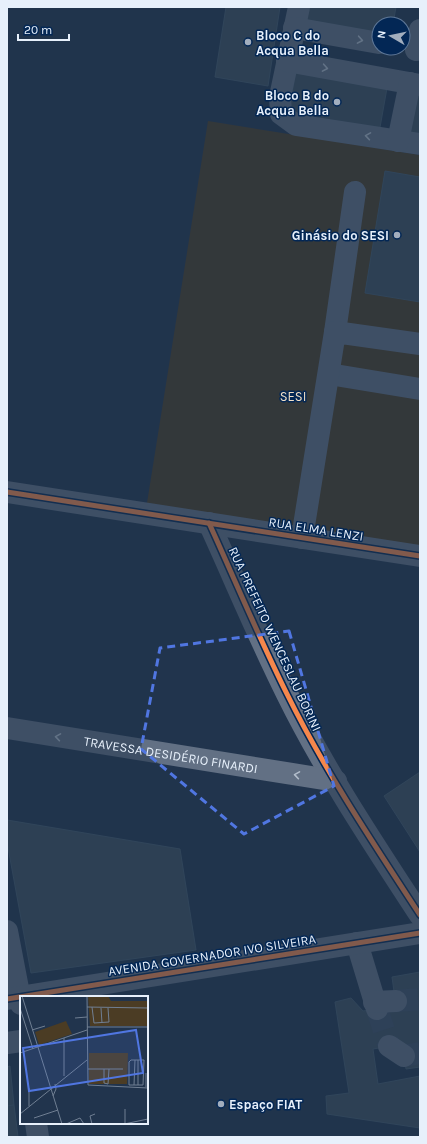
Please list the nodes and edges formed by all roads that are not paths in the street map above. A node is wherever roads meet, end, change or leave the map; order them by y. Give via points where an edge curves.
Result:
1 (299, 7) edge
2 (294, 28) junction
3 (371, 42) edge
4 (287, 61) junction
5 (415, 84) edge
6 (398, 141) junction
7 (420, 144) edge
8 (355, 192) dead end
9 (335, 332) junction
10 (420, 344) edge
11 (329, 374) junction
12 (420, 389) edge
13 (7, 492) edge
14 (209, 523) junction
15 (302, 538) junction
16 (420, 556) edge
17 (7, 728) edge
18 (336, 781) junction
19 (410, 883) edge
20 (420, 915) edge
21 (7, 931) edge
22 (420, 933) edge
23 (357, 943) junction
24 (40, 996) edge
25 (16, 1000) edge
26 (382, 1004) tunnel mouth
27 (20, 1041) edge
28 (7, 1043) edge
29 (36, 1124) edge
30 (38, 1137) edge

1 - 2 street
2 -> 3 street
2 - 4 street
4 -> 5 street
6 -> 4 street via 296,125 281,114 280,97
5 - 6 street
6 - 7 street
8 - 9 street
9 - 10 street
9 - 11 street
11 - 12 street
11 - 15 street
13 - 14 street
14 - 15 street, RUA ELMA LENZI
14 - 18 street, RUA PREFEITO WENCESLAU BORINI via 287,694
15 - 16 street, RUA ELMA LENZI
18 -> 17 street, TRAVESSA DESIDÉRIO FINARDI
18 - 19 street, RUA PREFEITO WENCESLAU BORINI
19 - 20 street, RUA PREFEITO WENCESLAU BORINI
21 - 25 street
22 - 23 street, AVENIDA GOVERNADOR IVO SILVEIRA
23 - 24 street, AVENIDA GOVERNADOR IVO SILVEIRA
23 - 26 street
27 - 28 street
29 - 30 street

